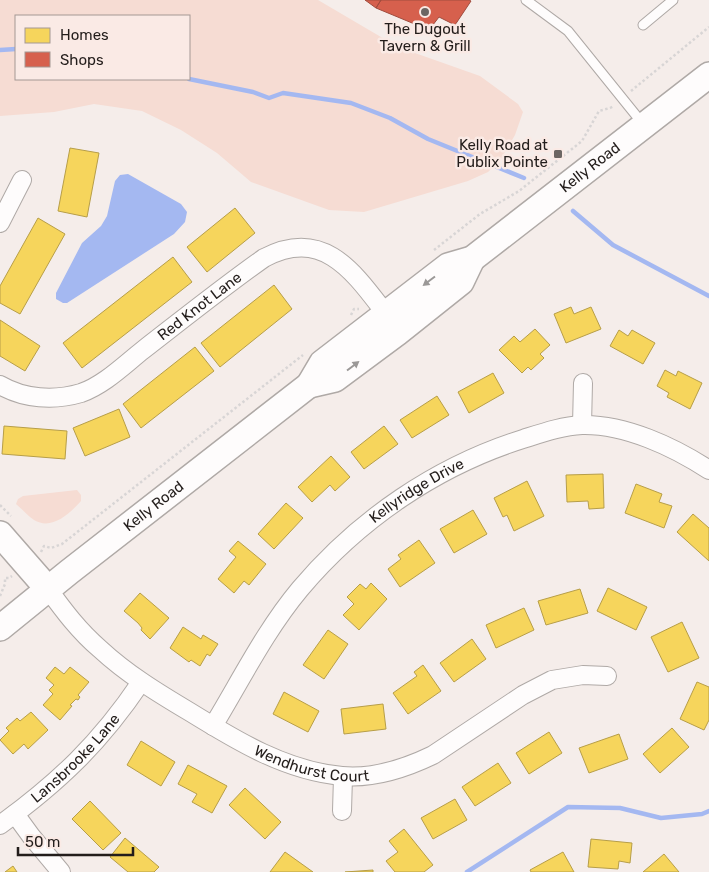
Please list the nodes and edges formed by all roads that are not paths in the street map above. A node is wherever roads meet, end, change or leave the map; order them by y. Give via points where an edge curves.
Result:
1 (526, 0) edge
2 (673, 0) edge
3 (642, 25) dead end
4 (709, 75) edge
5 (644, 126) junction
6 (22, 180) dead end
7 (0, 223) edge
8 (472, 260) junction
9 (386, 314) junction
10 (583, 383) dead end
11 (0, 384) edge
12 (309, 385) junction
13 (582, 425) junction
14 (709, 470) edge
15 (0, 534) edge
16 (48, 589) junction
17 (0, 628) edge
18 (607, 676) dead end
19 (141, 682) junction
20 (213, 726) junction
21 (343, 776) junction
22 (342, 811) dead end
23 (15, 814) junction
24 (0, 825) edge
25 (61, 872) edge

1 - 5 lane via 568,31
2 - 3 lane
4 - 5 main road, Kelly Road
5 - 8 main road, Kelly Road
6 - 7 street
8 -> 9 main road, Kelly Road via 448,266
12 -> 8 main road, Kelly Road via 335,379 397,333 461,282
9 - 11 street, Red Knot Lane via 342,262 318,250 294,247 264,258 112,375 82,392 46,398 30,396
9 - 12 main road, Kelly Road via 322,363
10 - 13 street
12 - 16 main road, Kelly Road
13 - 14 street, Kellyridge Drive via 628,432 651,440 679,451
13 - 20 street, Kellyridge Drive via 548,431 494,448 431,479 366,524 319,568 282,612
15 - 16 main road
16 - 17 main road, Kelly Road
16 - 19 street, Wendhurst Court via 82,633
18 - 21 street, Wendhurst Court via 583,675 552,680 421,761 366,776
19 - 20 street, Wendhurst Court
19 - 23 street, Lansbrooke Lane via 117,718 82,757
20 - 21 street, Wendhurst Court via 285,763
21 - 22 street
23 - 24 street, Lansbrooke Lane
23 - 25 street

